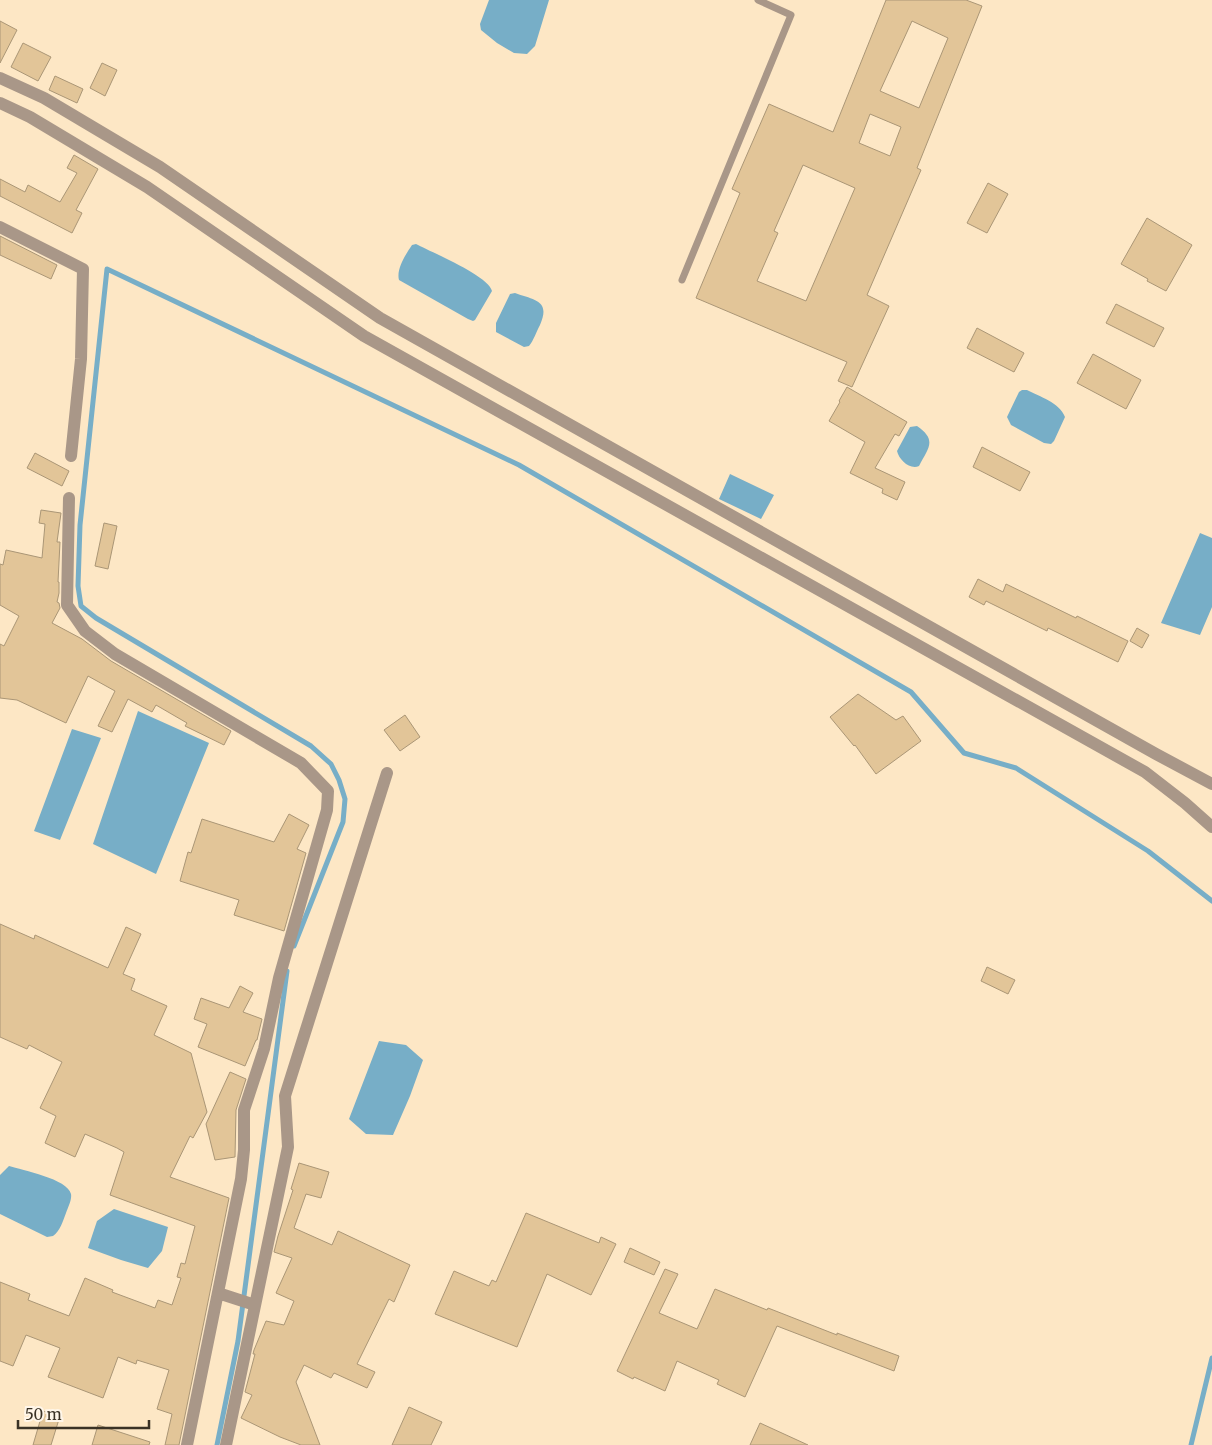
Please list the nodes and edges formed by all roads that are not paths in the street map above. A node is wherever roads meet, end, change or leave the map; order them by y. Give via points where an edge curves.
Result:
1 (758, 0) edge
2 (0, 78) edge
3 (0, 103) edge
4 (0, 227) edge
5 (682, 280) dead end
6 (71, 456) dead end
7 (69, 498) dead end
8 (386, 774) dead end
9 (1212, 784) edge
10 (1212, 827) edge
11 (218, 1293) junction
12 (255, 1305) junction
13 (187, 1445) edge
14 (226, 1445) edge

1 - 5 lane via 791,15
2 - 9 street via 44,98 160,167 380,318
3 - 10 street via 30,117 147,187 364,336 1145,772
4 - 6 street via 82,269 81,359
7 - 11 street via 66,605 85,632 115,654 300,763 328,791 327,810 279,978 264,1049 244,1110 241,1179
8 - 12 street via 284,1096 288,1147
11 - 12 street
11 - 13 street
12 - 14 street

